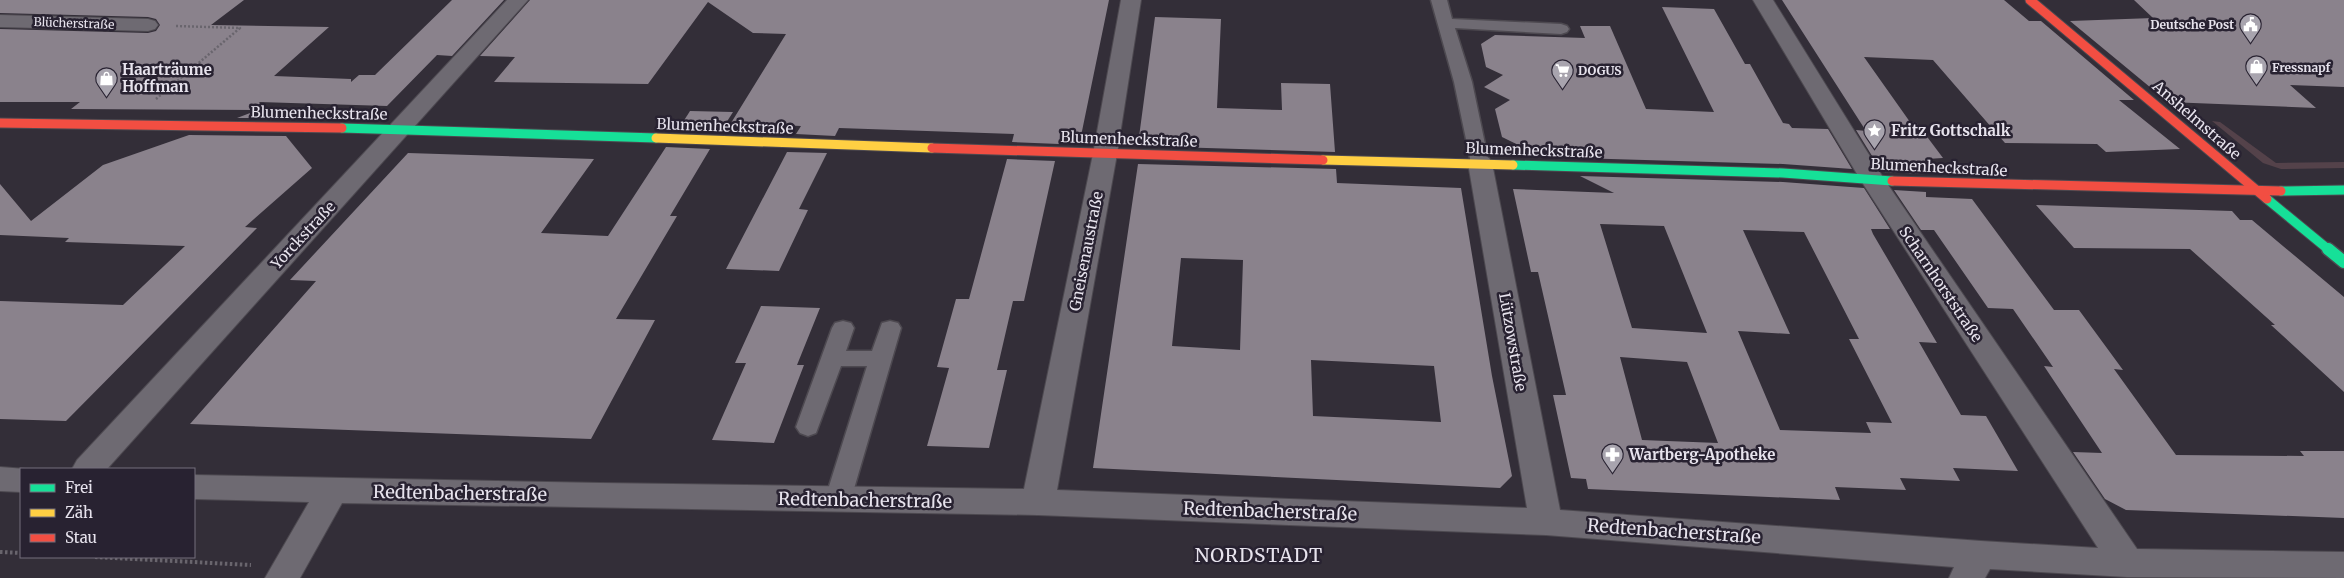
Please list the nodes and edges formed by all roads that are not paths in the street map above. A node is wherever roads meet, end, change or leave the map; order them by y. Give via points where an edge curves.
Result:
1 (518, 0) edge
2 (1131, 0) edge
3 (1439, 0) edge
4 (1763, 0) edge
5 (2030, 0) edge
6 (0, 21) edge
7 (1444, 23) junction
8 (148, 25) road end
9 (1560, 29) dead end
10 (0, 123) edge
11 (401, 129) junction
12 (1105, 154) junction
13 (1480, 163) junction
14 (1872, 179) junction
15 (2344, 190) edge
16 (2257, 192) junction
17 (2344, 262) edge
18 (843, 328) dead end
19 (890, 328) dead end
20 (833, 358) junction
21 (881, 359) junction
22 (808, 427) dead end
23 (89, 468) edge
24 (0, 479) edge
25 (20, 480) edge
26 (195, 487) edge
27 (332, 491) junction
28 (838, 499) junction
29 (1038, 502) junction
30 (1546, 522) junction
31 (2127, 563) junction
32 (2344, 566) edge
33 (1973, 567) edge
34 (286, 572) edge

1 - 11 street, Yorckstraße
2 - 12 street, Gneisenaustraße
3 - 7 lane
4 - 14 street, Scharnhorststraße
5 - 16 street, Anshelmstraße via 2176,120
6 - 8 street, Blücherstraße
7 - 9 lane
7 - 13 lane via 1463,82
10 - 11 street, Blumenheckstraße
11 - 12 street, Blumenheckstraße
11 - 23 street, Yorckstraße
12 - 13 street, Blumenheckstraße
12 - 29 street, Gneisenaustraße
13 - 14 street, Blumenheckstraße via 1783,172
13 - 30 street, Lützowstraße
14 - 16 street, Blumenheckstraße
14 - 31 street, Scharnhorststraße
15 - 16 street, Blumenheckstraße
16 - 17 street, Anshelmstraße
18 - 20 lane
19 - 21 lane
20 - 21 lane
20 - 22 lane
21 - 28 lane
24 - 25 street
26 - 27 street, Redtenbacherstraße
27 - 28 street, Redtenbacherstraße
27 - 34 street
28 - 29 street, Redtenbacherstraße
29 - 30 street, Redtenbacherstraße
30 - 33 street, Redtenbacherstraße
31 - 32 street, Redtenbacherstraße
31 - 33 street, Redtenbacherstraße

